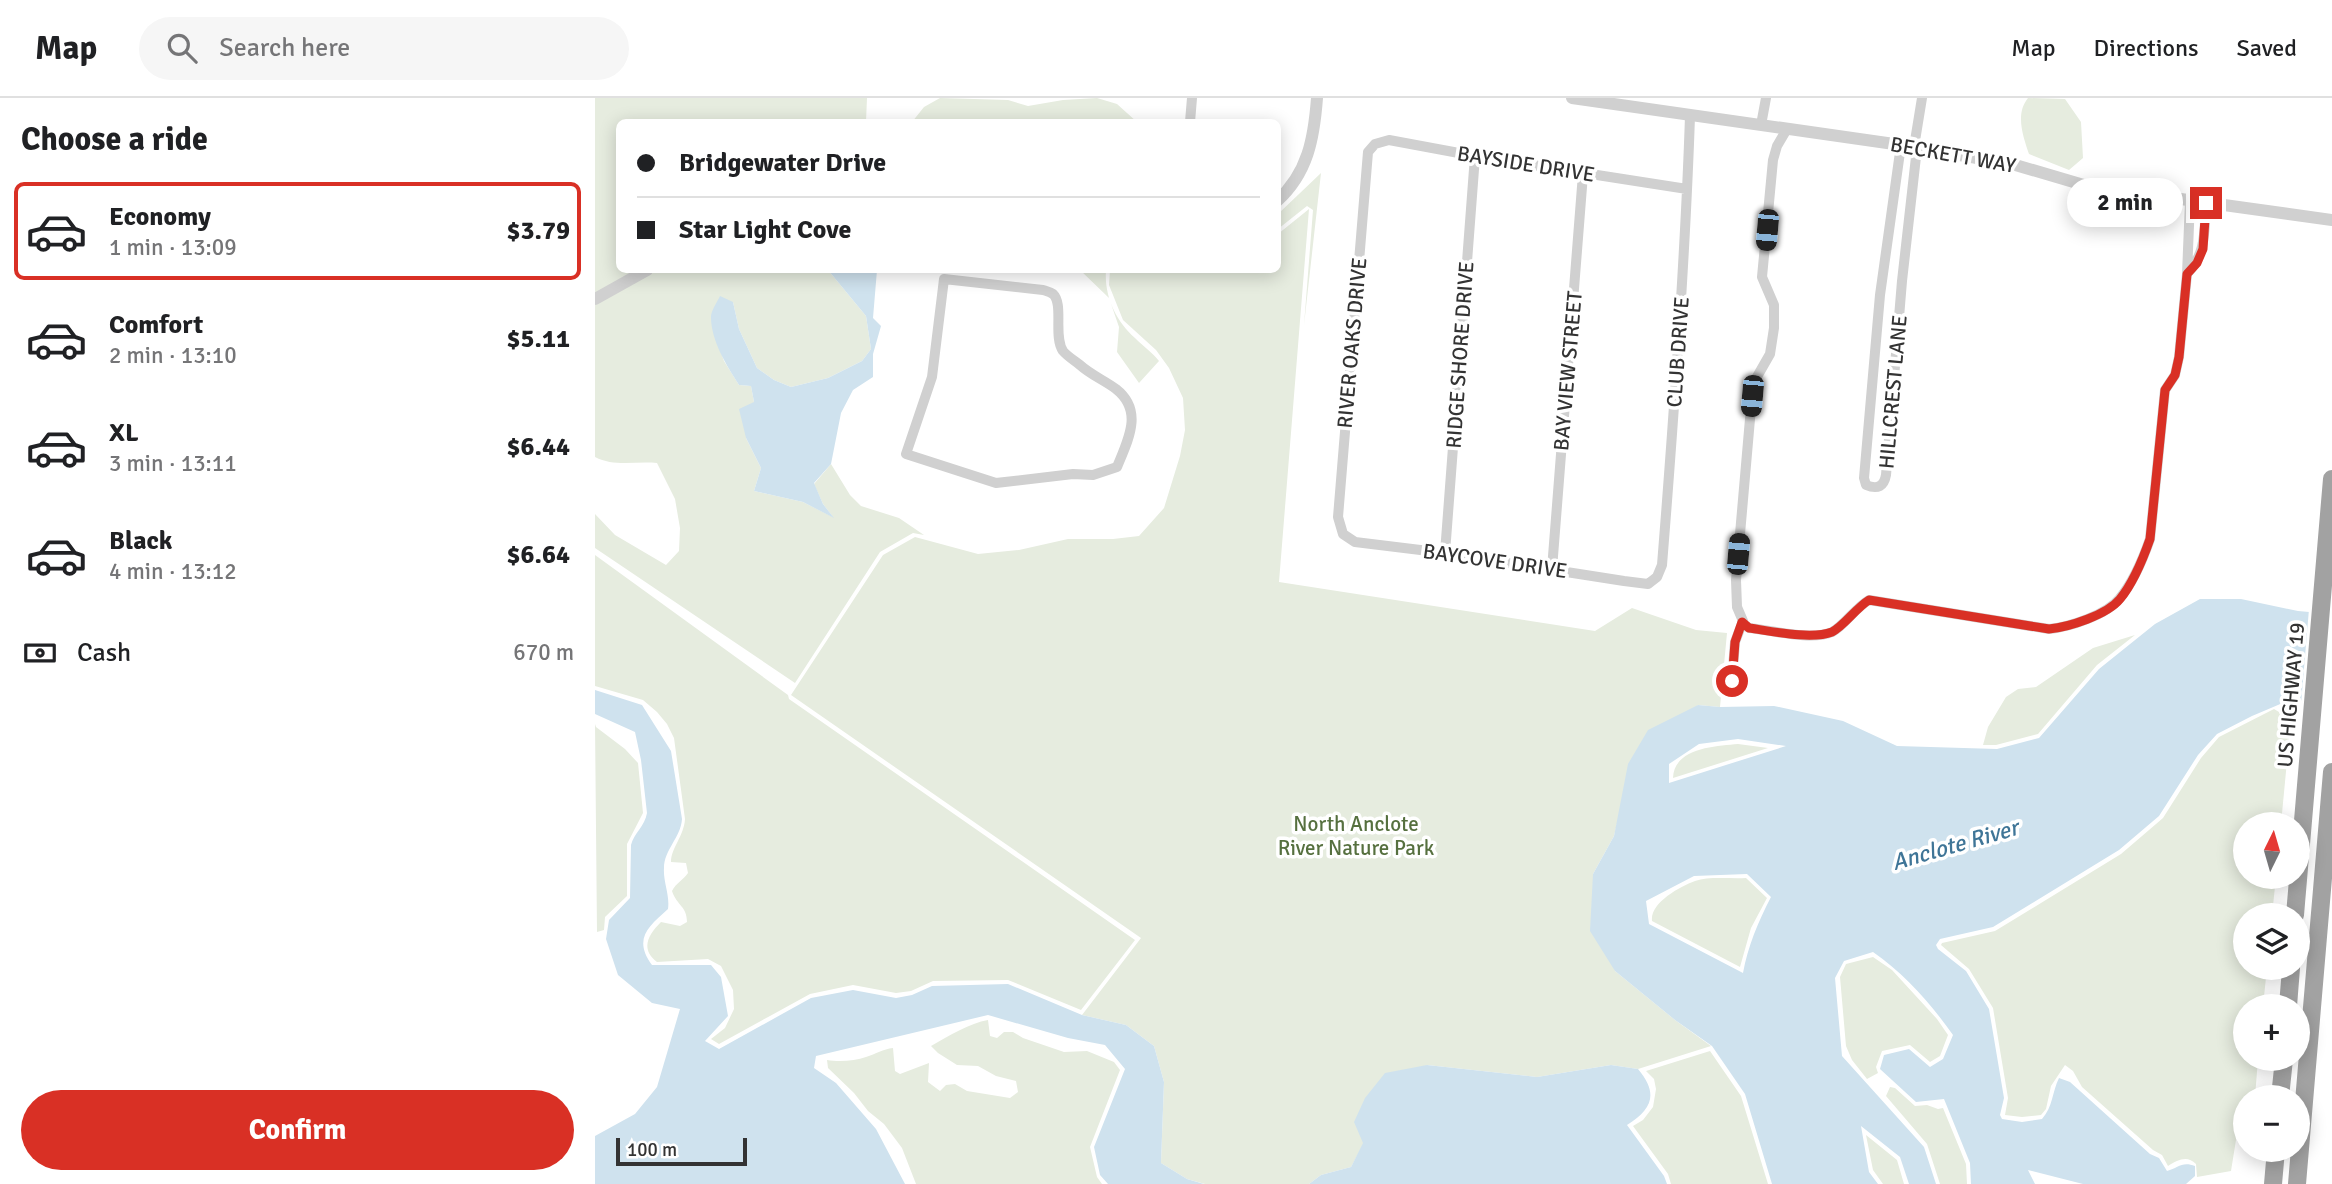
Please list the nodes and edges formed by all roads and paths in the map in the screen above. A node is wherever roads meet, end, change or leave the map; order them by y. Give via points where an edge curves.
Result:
1 (1192, 98) edge
2 (1317, 98) edge
3 (1572, 98) edge
4 (1766, 98) edge
5 (1922, 98) edge
6 (1690, 116) junction
7 (1191, 119) edge
8 (1761, 125) junction
9 (1787, 129) junction
10 (1910, 147) junction
11 (1368, 152) joint
12 (1475, 156) junction
13 (1583, 174) junction
14 (1688, 188) junction
15 (1281, 198) edge
16 (2190, 201) junction
17 (2206, 203) junction
18 (2332, 220) edge
19 (642, 273) edge
20 (945, 274) edge
21 (2187, 274) junction
22 (595, 299) edge
23 (2332, 479) edge
24 (1343, 534) joint
25 (1445, 553) junction
26 (1552, 569) junction
27 (1648, 584) joint
28 (1742, 622) junction
29 (1732, 681) dead end
30 (2332, 772) edge
31 (2296, 903) edge
32 (2276, 1162) edge
33 (2276, 1182) edge
34 (2297, 1184) edge

1 - 7 street
2 - 15 street via 1305,165
3 - 6 street, BECKETT WAY
4 - 8 street
5 - 10 street
6 - 8 street, BECKETT WAY
6 - 14 street, CLUB DRIVE
8 - 9 street, BECKETT WAY
9 - 10 street, BECKETT WAY
9 - 28 street via 1773,157 1762,276 1774,305 1774,328 1770,354 1754,382 1752,396 1736,580
10 - 10 street, HILLCREST LANE via 1880,295 1864,478 1873,488 1885,482 1887,475
10 - 16 street, BECKETT WAY via 2012,164 2087,186
11 - 12 street, BAYSIDE DRIVE via 1389,140
11 - 24 street, RIVER OAKS DRIVE via 1338,517
12 - 13 street, BAYSIDE DRIVE
12 - 25 street, RIDGE SHORE DRIVE
13 - 14 street, BAYSIDE DRIVE
13 - 26 street, BAY VIEW STREET
14 - 27 street, CLUB DRIVE via 1662,565
16 - 17 street, BECKETT WAY
16 - 21 street
17 - 18 street, BECKETT WAY
17 - 21 street via 2203,249
19 - 22 street
20 - 20 street via 1053,294 1063,351 1129,404 1133,420 1117,467 1093,475 996,483 906,454 932,377
21 - 28 street via 2179,357 2165,390 2150,539 2119,600 2066,627 2049,629 1869,600 1833,631 1815,635 1749,628
23 - 31 highway, US HIGHWAY 19
24 - 25 street, BAYCOVE DRIVE via 1355,542
25 - 26 street, BAYCOVE DRIVE
26 - 27 street, BAYCOVE DRIVE
28 - 29 street via 1735,642
30 - 34 highway
32 - 33 highway

